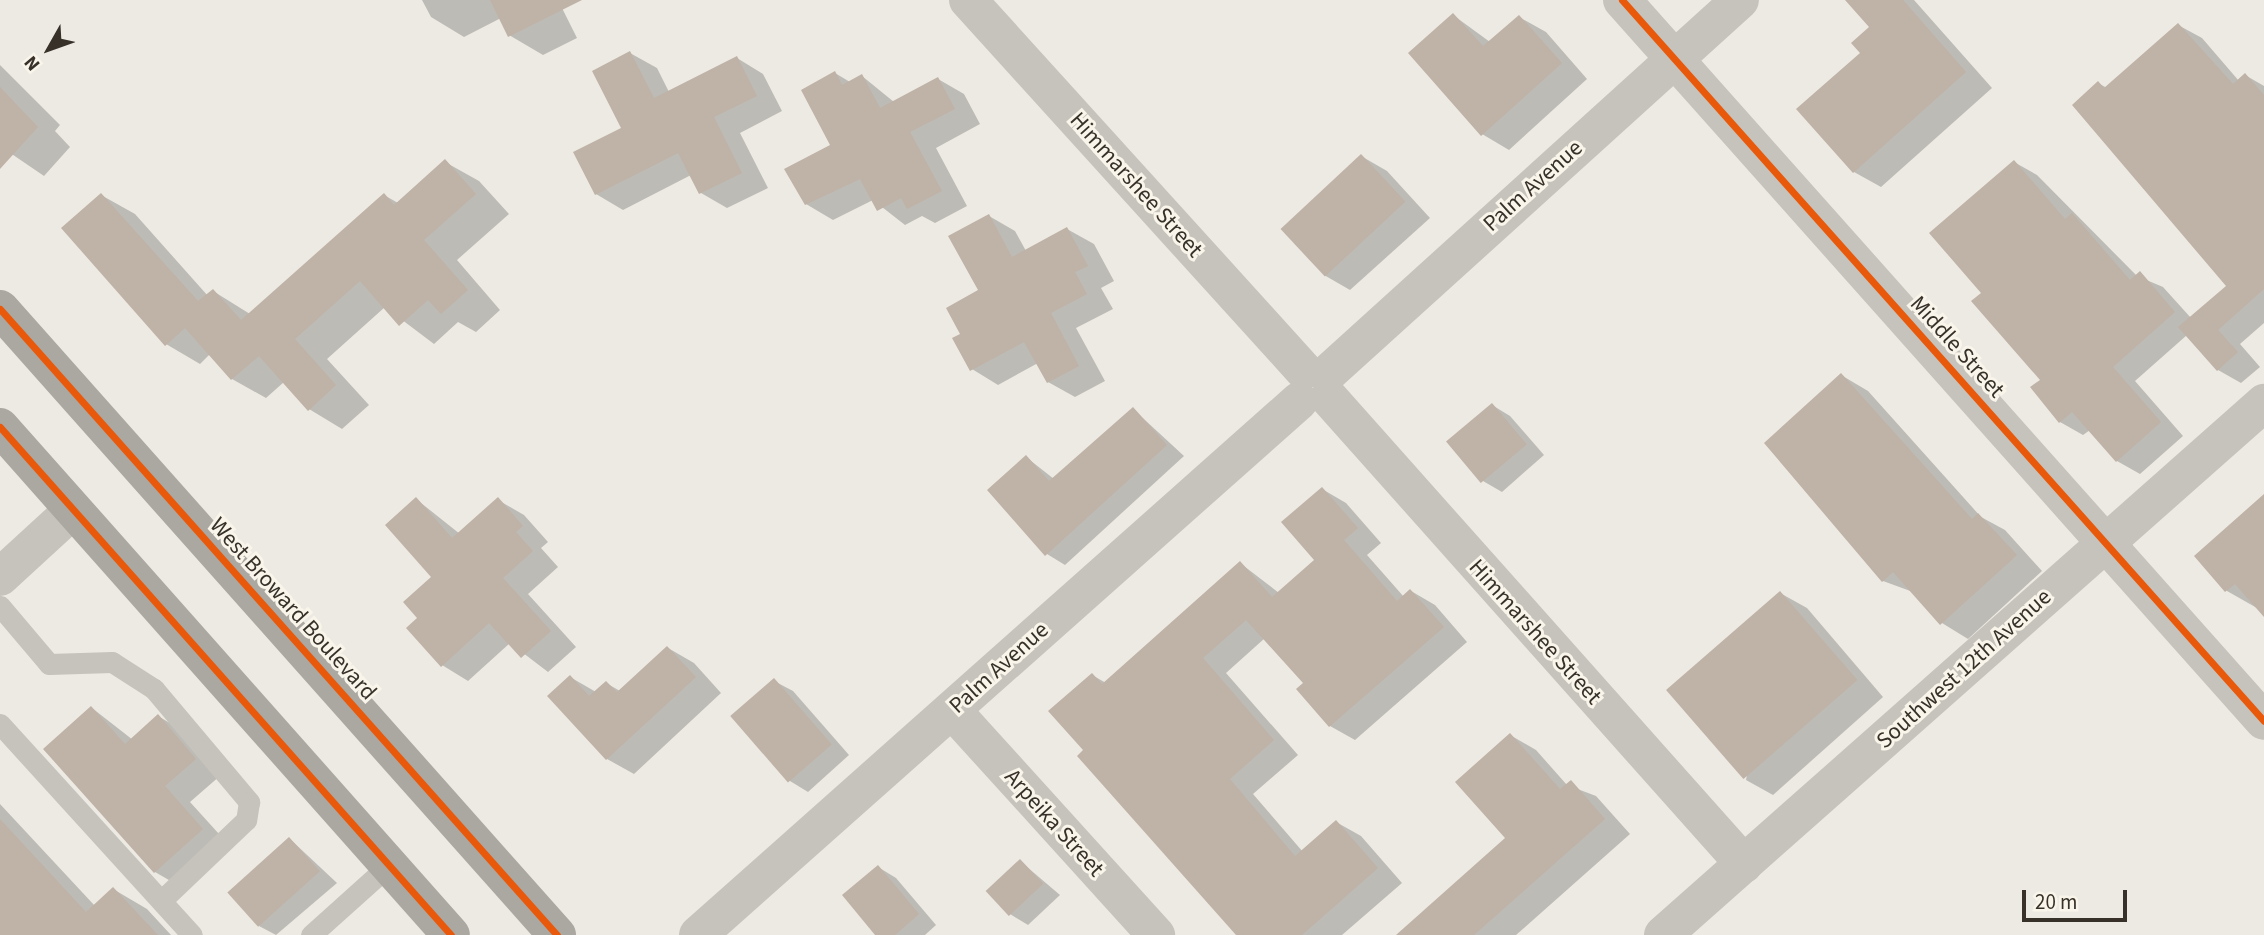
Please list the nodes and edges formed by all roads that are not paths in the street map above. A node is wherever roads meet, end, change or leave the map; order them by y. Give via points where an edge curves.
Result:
1 (968, 0) edge
2 (1622, 0) edge
3 (1740, 0) edge
4 (1674, 59) junction
5 (0, 309) edge
6 (1315, 386) junction
7 (2264, 403) edge
8 (0, 427) edge
9 (74, 510) junction
10 (2106, 543) junction
11 (0, 577) edge
12 (0, 606) edge
13 (952, 710) junction
14 (2264, 721) edge
15 (0, 724) edge
16 (1744, 864) junction
17 (389, 865) junction
18 (161, 901) junction
19 (437, 930) edge
20 (192, 935) edge
21 (311, 935) edge
22 (556, 935) edge
23 (698, 935) edge
24 (1156, 935) edge
25 (1663, 935) edge

1 - 6 street, Himmarshee Street
2 - 4 street, Middle Street
3 - 4 street, Palm Avenue
4 - 6 street, Palm Avenue
4 - 10 street, Middle Street
5 - 22 main road, West Broward Boulevard
6 - 13 street, Palm Avenue
6 - 16 street, Himmarshee Street
7 - 10 street, Southwest 12th Avenue
8 - 9 main road
9 - 11 street
9 - 17 main road
10 - 14 street, Middle Street
10 - 16 street, Southwest 12th Avenue
12 - 18 lane via 49,664 112,662 154,689 249,802 246,820
13 - 23 street, Palm Avenue
13 - 24 street, Arpeika Street
15 - 18 lane
16 - 25 street, Southwest 12th Avenue
17 - 19 main road
17 - 21 lane
18 - 20 lane

